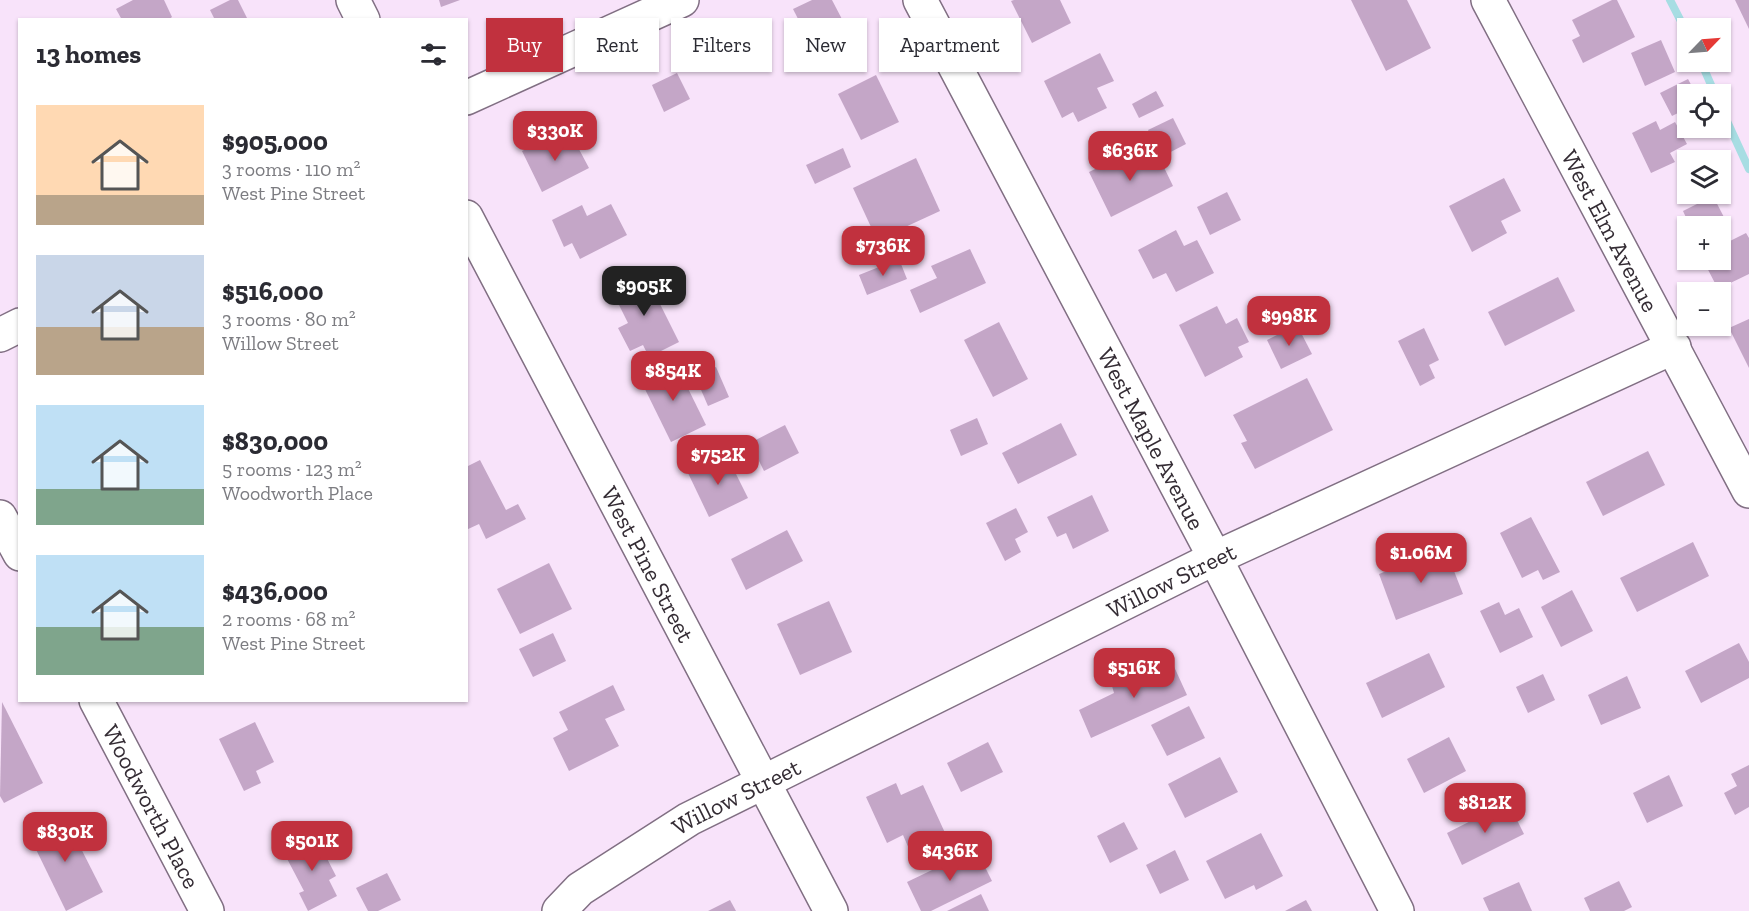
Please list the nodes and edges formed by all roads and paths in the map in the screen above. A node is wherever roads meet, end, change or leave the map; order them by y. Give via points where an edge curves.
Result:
1 (353, 0) edge
2 (682, 0) edge
3 (920, 0) edge
4 (1488, 0) edge
5 (362, 18) edge
6 (468, 97) edge
7 (468, 221) edge
8 (18, 326) edge
9 (0, 335) edge
10 (1674, 348) junction
11 (1749, 492) edge
12 (0, 517) edge
13 (18, 550) edge
14 (1215, 558) junction
15 (97, 702) edge
16 (764, 783) junction
17 (207, 911) edge
18 (559, 911) edge
19 (831, 911) edge
20 (1397, 911) edge

1 - 5 street
2 - 6 street
3 - 14 street, West Maple Avenue
4 - 10 street, West Elm Avenue
7 - 16 street, West Pine Street
8 - 9 street
10 - 11 street, West Elm Avenue
10 - 14 street, Willow Street
12 - 13 street
14 - 16 street, Willow Street
14 - 20 street, West Maple Avenue
15 - 17 street, Woodworth Place
16 - 18 street, Willow Street via 690,819 580,889
16 - 19 street, West Pine Street

